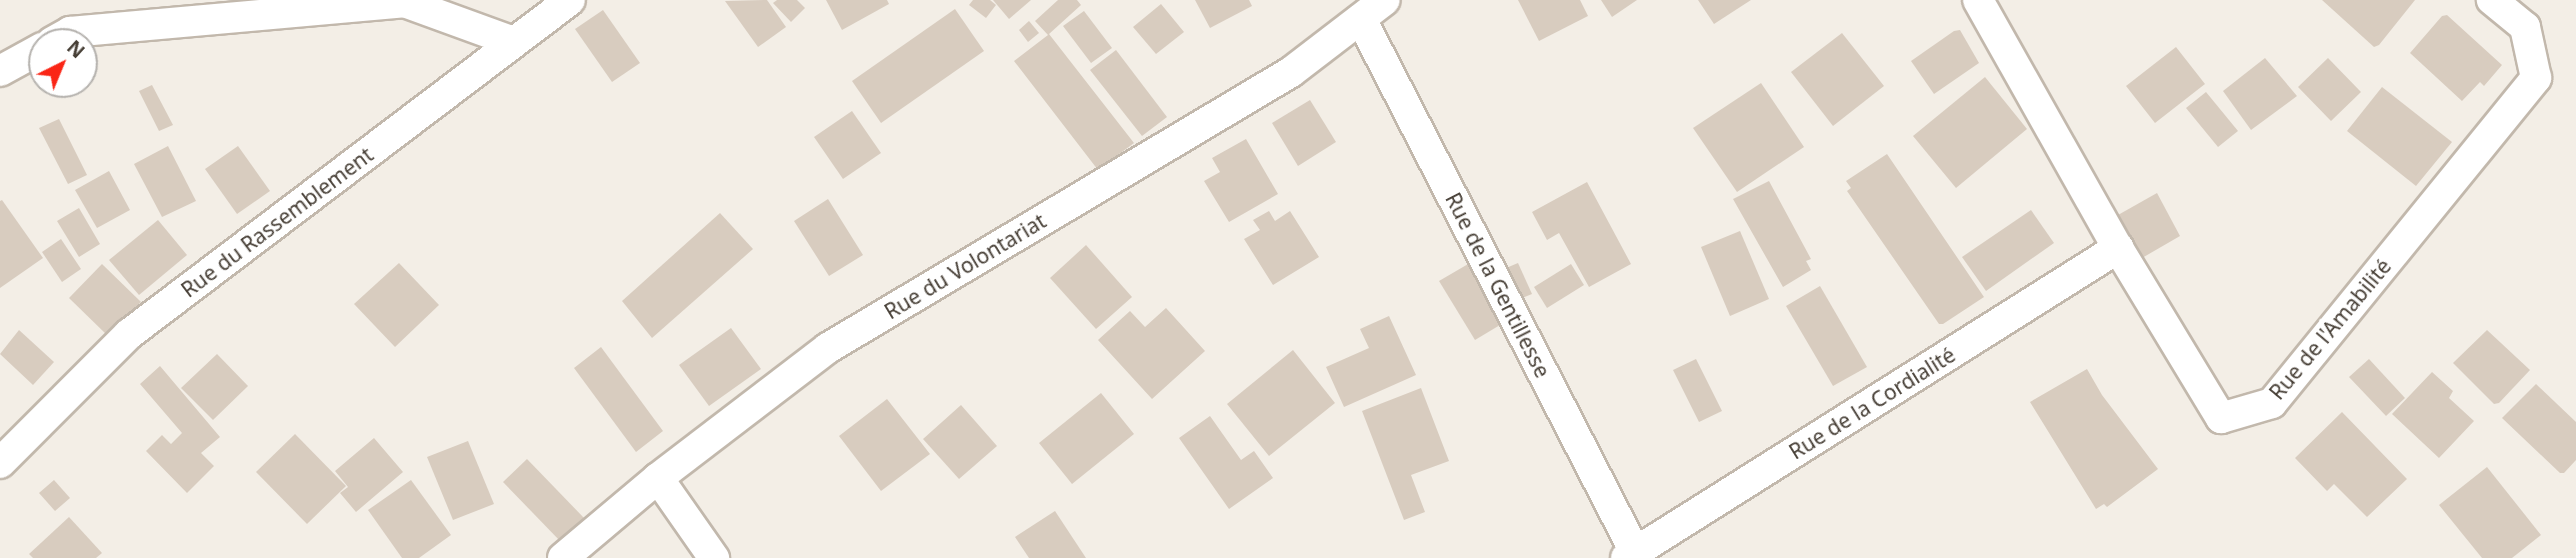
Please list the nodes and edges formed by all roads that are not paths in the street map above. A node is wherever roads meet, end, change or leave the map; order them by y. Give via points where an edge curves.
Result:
1 (570, 0) edge
2 (1385, 0) edge
3 (1978, 0) edge
4 (2492, 0) edge
5 (1361, 19) junction
6 (98, 29) edge
7 (514, 42) junction
8 (28, 56) edge
9 (0, 71) edge
10 (2118, 248) junction
11 (0, 463) edge
12 (658, 478) junction
13 (1631, 555) edge
14 (563, 558) edge
15 (714, 558) edge

1 - 7 street, Rue du Rassemblement
2 - 5 street, Rue du Volontariat
3 - 10 street, Rue de l'Amabilité
4 - 10 street, Rue de l'Amabilité via 2525,27 2536,78 2272,402 2221,418
5 - 12 street, Rue du Volontariat via 1291,72 828,348
5 - 13 street, Rue de la Gentillesse
6 - 7 street via 404,2
7 - 11 street, Rue du Rassemblement via 129,334
8 - 9 street
10 - 13 street, Rue de la Cordialité
12 - 14 street, Rue du Volontariat
12 - 15 street

